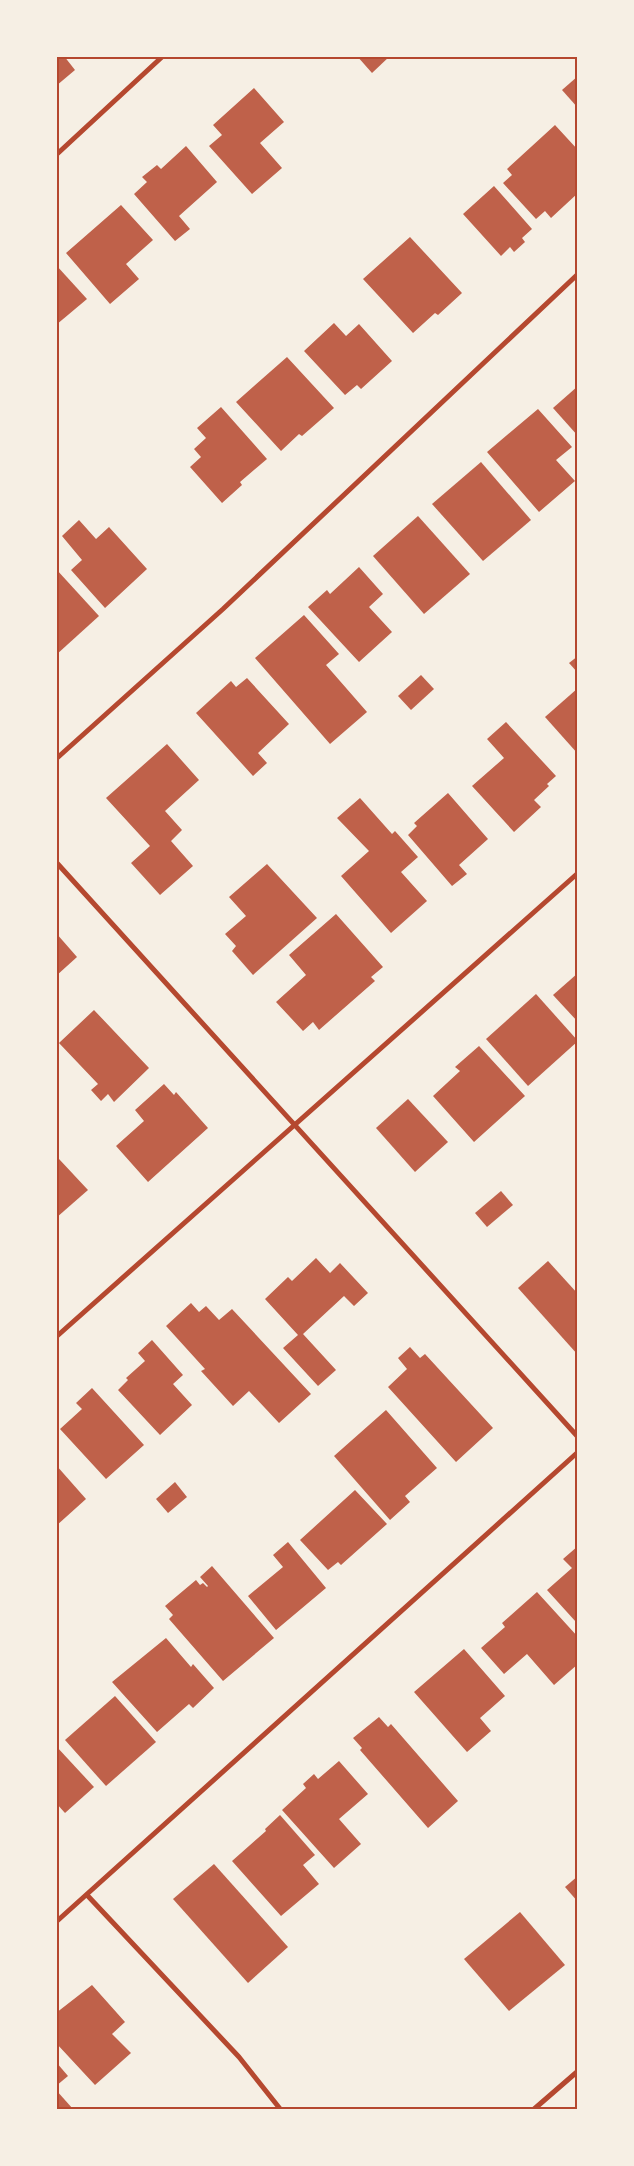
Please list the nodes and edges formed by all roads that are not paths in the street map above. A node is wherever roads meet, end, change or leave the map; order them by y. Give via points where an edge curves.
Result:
1 (163, 56) edge
2 (56, 155) edge
3 (578, 274) edge
4 (56, 759) edge
5 (56, 862) edge
6 (578, 872) edge
7 (295, 1125) junction
8 (56, 1337) edge
9 (578, 1437) edge
10 (578, 1452) edge
11 (87, 1895) junction
12 (56, 1922) edge
13 (578, 2072) edge
14 (281, 2110) edge
15 (533, 2110) edge

1 - 2 street
3 - 4 street via 224,609
5 - 7 street
6 - 7 street
7 - 8 street
7 - 9 street
10 - 11 street
11 - 12 street
11 - 14 street via 239,2057
13 - 15 street

